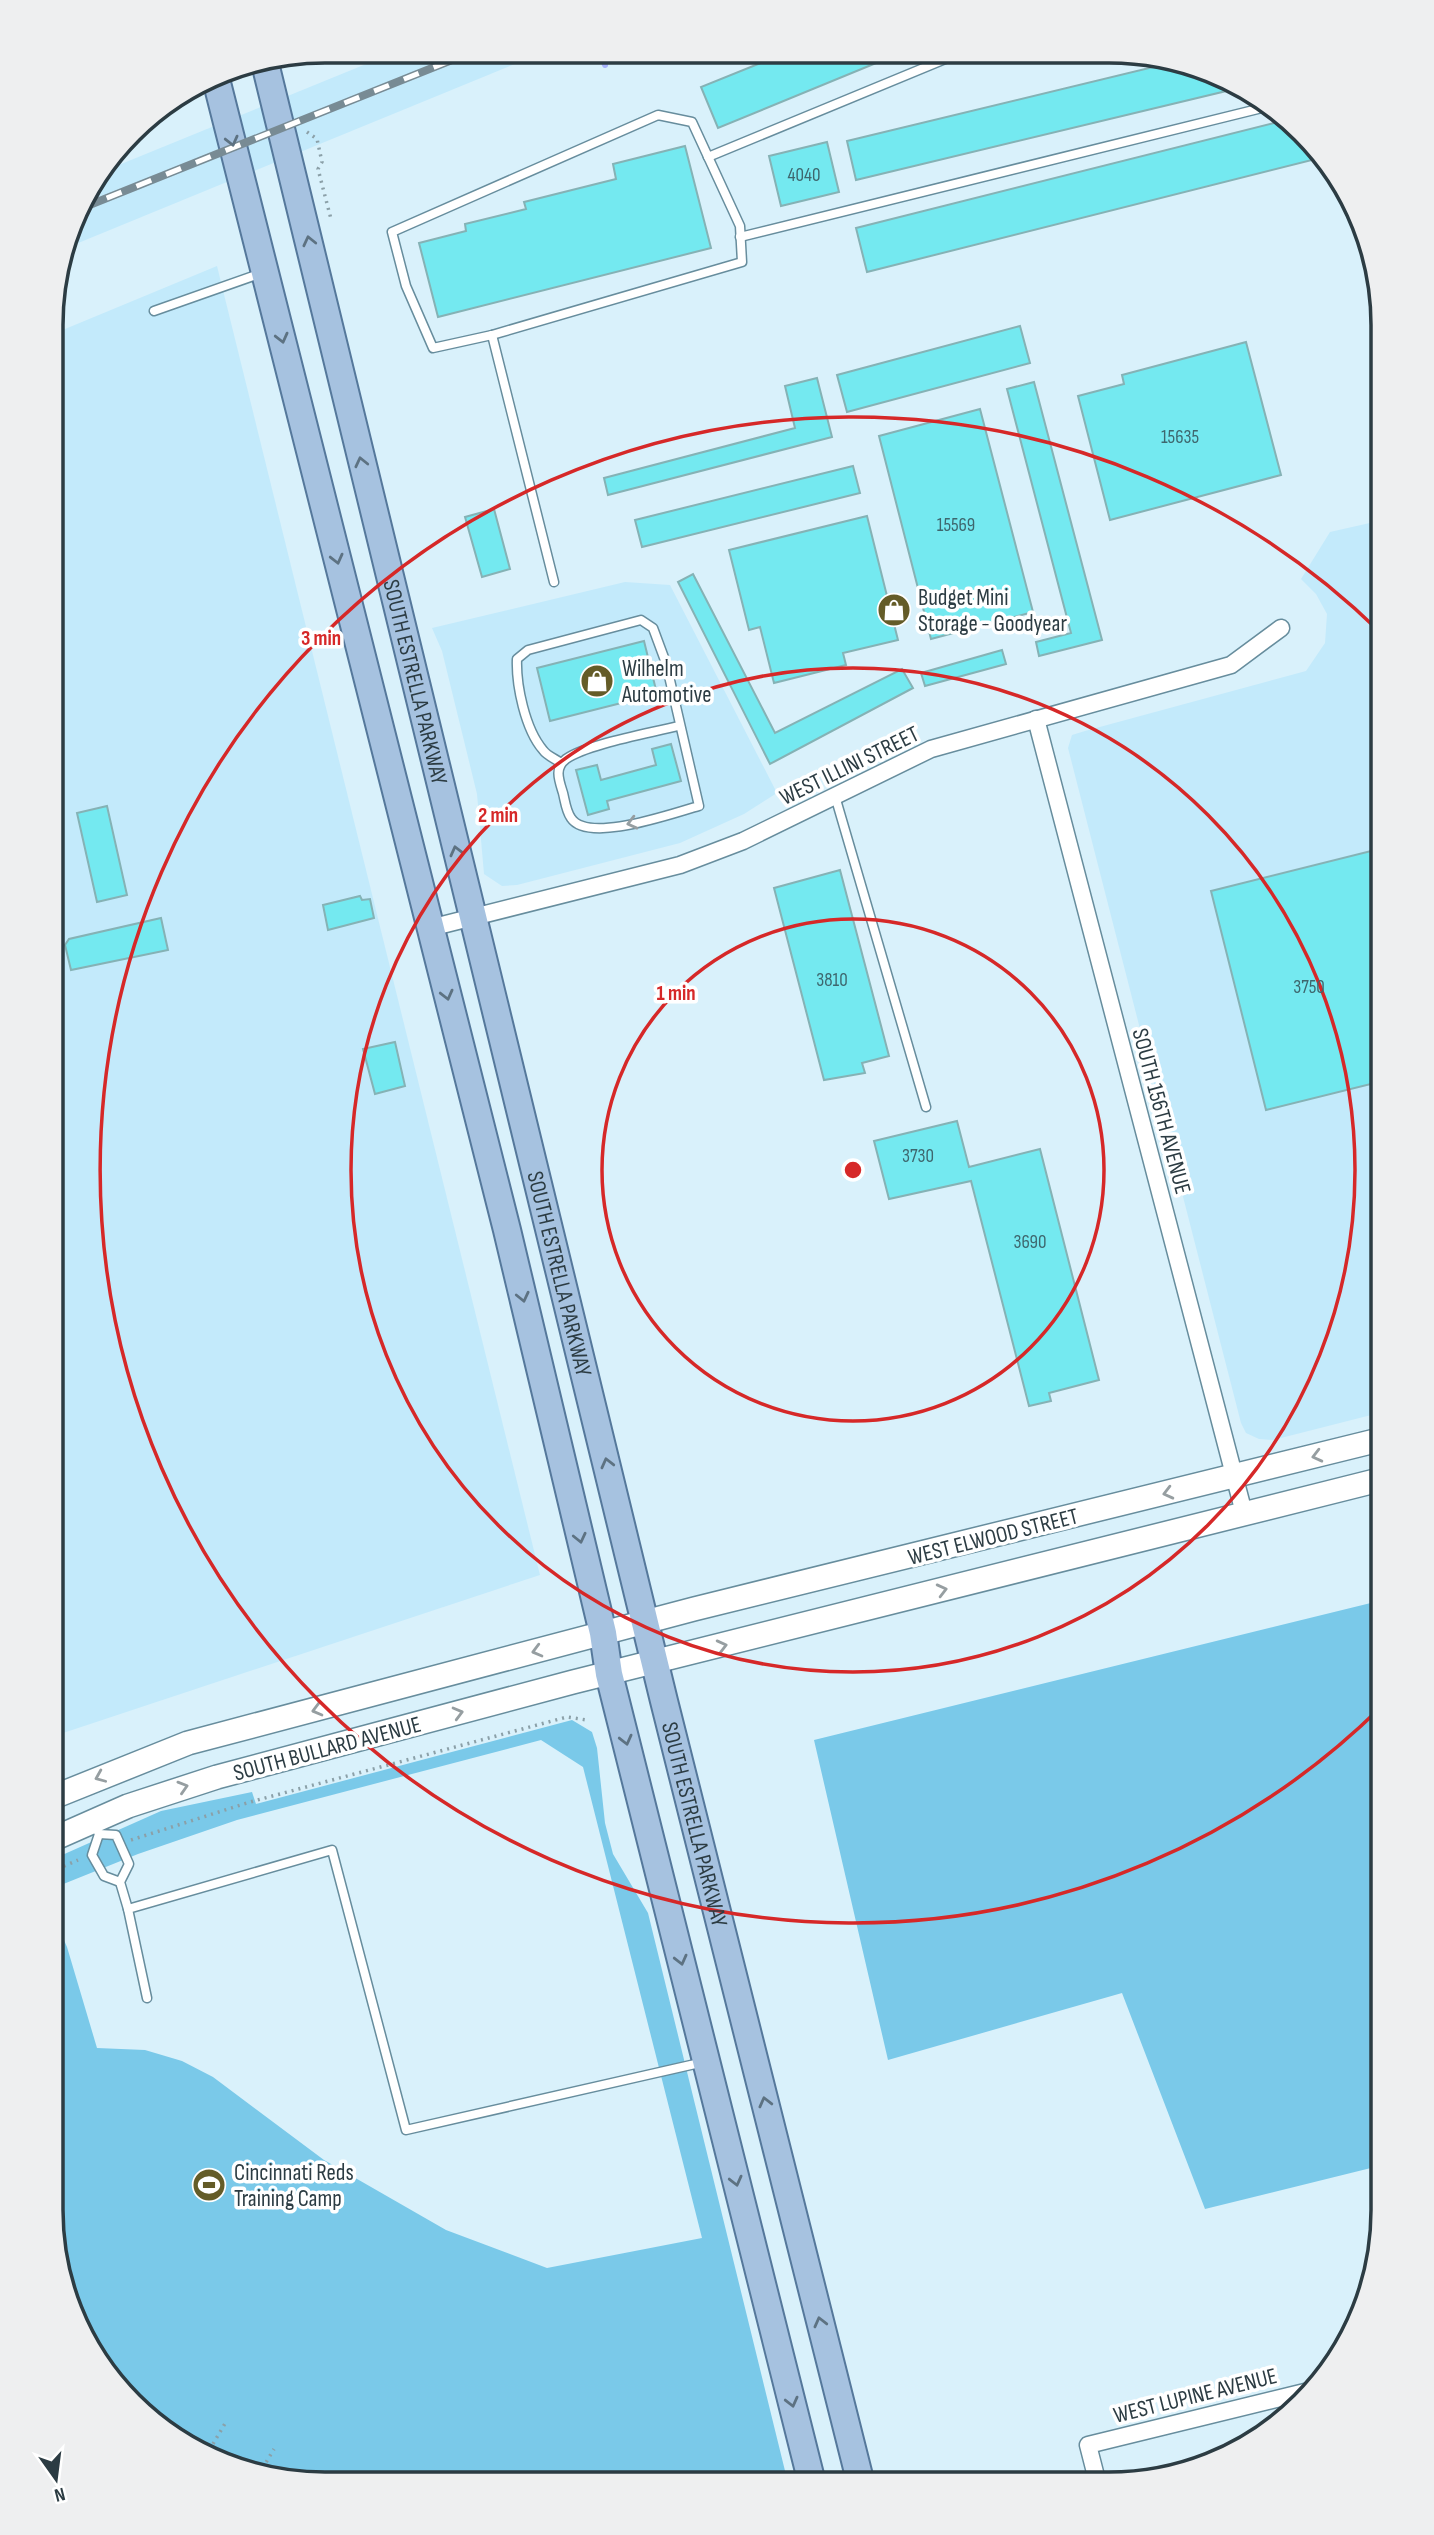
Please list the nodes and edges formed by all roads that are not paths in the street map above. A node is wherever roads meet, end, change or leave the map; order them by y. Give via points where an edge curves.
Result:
1 (936, 63) edge
2 (267, 70) edge
3 (218, 86) edge
4 (1258, 109) edge
5 (708, 157) junction
6 (740, 237) junction
7 (265, 272) junction
8 (154, 311) dead end
9 (492, 335) junction
10 (554, 582) dead end
11 (1281, 628) dead end
12 (1036, 719) junction
13 (678, 726) junction
14 (561, 763) junction
15 (835, 796) junction
16 (472, 917) junction
17 (430, 928) junction
18 (926, 1107) dead end
19 (1371, 1442) edge
20 (1234, 1477) junction
21 (1371, 1482) edge
22 (1244, 1513) junction
23 (646, 1622) junction
24 (603, 1633) junction
25 (656, 1662) junction
26 (609, 1674) junction
27 (63, 1793) edge
28 (96, 1828) junction
29 (63, 1837) edge
30 (120, 1882) junction
31 (128, 1909) junction
32 (147, 1998) dead end
33 (706, 2062) junction
34 (1295, 2394) edge
35 (809, 2472) edge
36 (858, 2472) edge
37 (1095, 2472) edge

1 - 5 lane
16 -> 2 main road, SOUTH ESTRELLA PARKWAY
3 -> 7 main road, SOUTH ESTRELLA PARKWAY
4 - 6 lane
5 - 6 lane via 740,226
5 - 9 lane via 692,122 658,115 392,232 406,286 433,348
6 - 9 lane via 741,262
7 - 8 lane
7 -> 17 main road, SOUTH ESTRELLA PARKWAY
9 - 10 lane
11 - 12 street, WEST ILLINI STREET via 1231,664
12 - 15 street, WEST ILLINI STREET via 931,749
12 - 20 street, SOUTH 156TH AVENUE
13 - 14 lane via 577,753
13 -> 14 lane via 699,806 608,829 588,828 572,819 566,806 558,773
13 - 14 lane via 666,663 653,628 641,620 528,650 517,659 517,674 531,729 543,752
15 - 16 street, WEST ILLINI STREET via 743,841 680,864
15 - 18 lane
16 - 17 street, WEST ILLINI STREET
23 -> 16 main road, SOUTH ESTRELLA PARKWAY
17 -> 24 main road, SOUTH ESTRELLA PARKWAY
19 -> 20 main road, WEST ELWOOD STREET
20 - 22 street, SOUTH 156TH AVENUE
20 -> 23 main road, WEST ELWOOD STREET
21 - 22 main road, WEST ELWOOD STREET
25 -> 22 main road, WEST ELWOOD STREET
23 - 24 main road, WEST ELWOOD STREET
23 - 25 main road, SOUTH ESTRELLA PARKWAY
24 - 26 main road, SOUTH ESTRELLA PARKWAY
24 -> 27 main road, SOUTH BULLARD AVENUE via 188,1743
25 - 26 main road, WEST ELWOOD STREET
36 -> 25 main road, SOUTH ESTRELLA PARKWAY
28 -> 26 main road, SOUTH BULLARD AVENUE via 172,1790
26 -> 33 main road, SOUTH ESTRELLA PARKWAY
28 - 29 main road, SOUTH BULLARD AVENUE
28 - 30 lane via 92,1855 104,1875
28 - 30 lane via 116,1835 121,1845 129,1864
30 - 31 lane
31 - 32 lane
31 - 33 lane via 332,1850 406,2130
33 -> 35 main road, SOUTH ESTRELLA PARKWAY
34 - 37 street, WEST LUPINE AVENUE via 1088,2445

